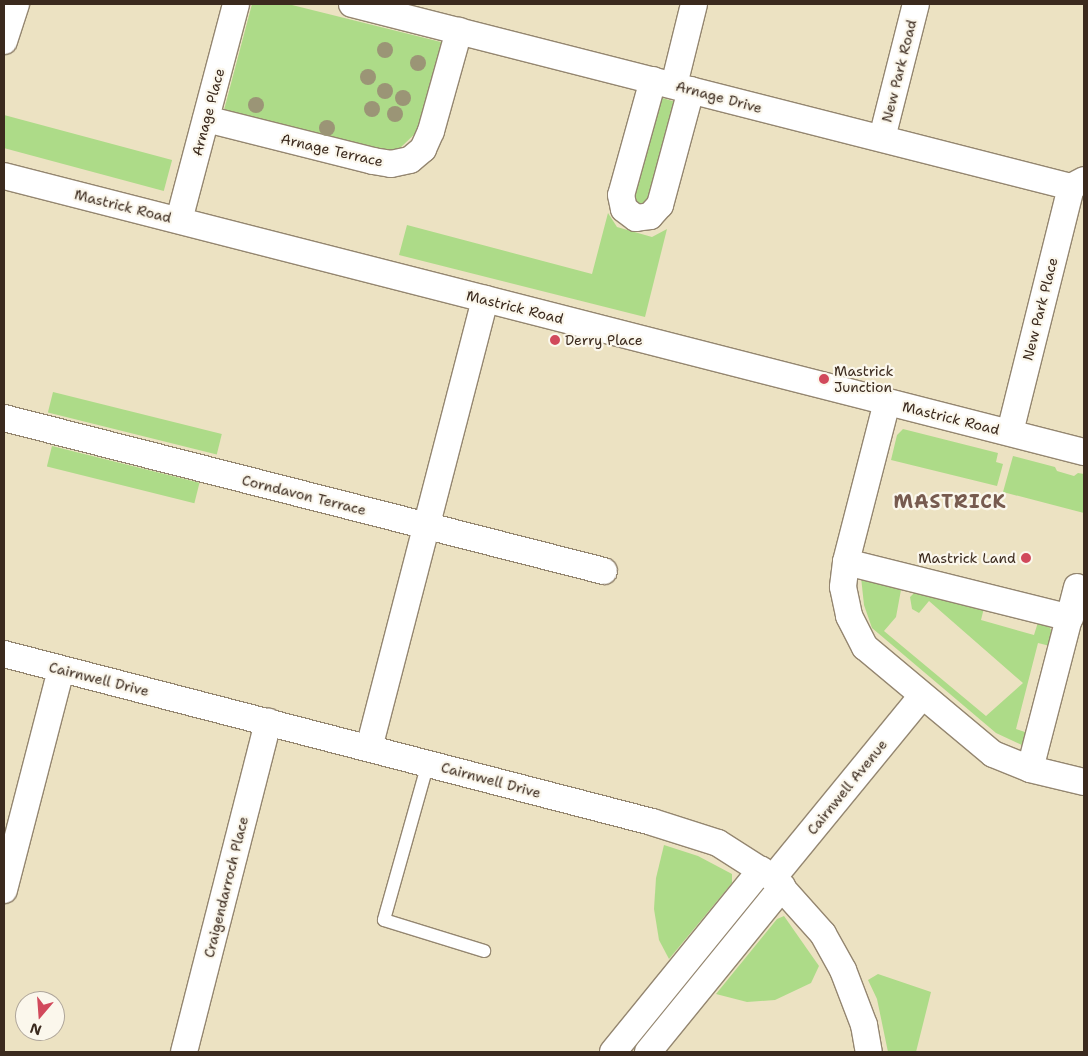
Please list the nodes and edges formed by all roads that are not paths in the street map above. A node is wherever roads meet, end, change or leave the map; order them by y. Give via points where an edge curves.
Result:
1 (16, 4) edge
2 (236, 4) edge
3 (352, 4) edge
4 (694, 4) edge
5 (916, 4) edge
6 (459, 31) junction
7 (4, 41) edge
8 (672, 85) junction
9 (206, 119) junction
10 (882, 138) junction
11 (4, 176) edge
12 (1078, 183) edge
13 (179, 220) junction
14 (485, 299) junction
15 (887, 402) junction
16 (4, 418) edge
17 (1010, 432) junction
18 (1084, 452) edge
19 (426, 527) junction
20 (846, 562) junction
21 (604, 571) dead end
22 (1077, 587) dead end
23 (1070, 618) junction
24 (4, 654) edge
25 (61, 669) junction
26 (922, 696) junction
27 (268, 722) junction
28 (369, 748) junction
29 (428, 763) junction
30 (1030, 769) junction
31 (1084, 782) edge
32 (772, 878) junction
33 (4, 890) edge
34 (484, 951) dead end
35 (185, 1052) edge
36 (613, 1052) edge
37 (648, 1052) edge
38 (869, 1052) edge

1 - 7 street
2 - 9 street, Arnage Place
3 - 6 street, Arnage Drive
4 - 8 street
5 - 10 street, New Park Road
6 - 8 street, Arnage Drive
6 - 9 street, Arnage Terrace via 431,131 423,149 410,160 391,164 373,162
8 - 10 street, Arnage Drive
9 - 13 street, Arnage Place
10 - 12 street, Arnage Drive
11 - 13 street, Mastrick Road
12 - 17 street, New Park Place
13 - 14 street, Mastrick Road
14 - 15 street, Mastrick Road
14 - 19 street
15 - 17 street, Mastrick Road
15 - 20 street
16 - 19 street, Corndavon Terrace
17 - 18 street, Mastrick Road
19 - 21 street, Corndavon Terrace
19 - 28 street
20 - 23 street
20 - 26 street via 843,587 849,616 865,647
22 - 23 street
23 - 30 street
24 - 25 street, Cairnwell Drive
25 - 27 street, Cairnwell Drive
25 - 33 street
26 - 30 street via 993,754
26 - 32 street, Cairnwell Avenue
27 - 28 street, Cairnwell Drive
27 - 35 street, Craigendarroch Place
28 - 29 street, Cairnwell Drive
29 - 32 street, Cairnwell Drive via 666,826 718,843
29 - 34 lane via 384,920
30 - 31 street
32 - 36 street, Cairnwell Avenue
32 - 37 street, Cairnwell Avenue
32 - 38 street, Cairnwell Drive via 823,934 843,970 864,1025

